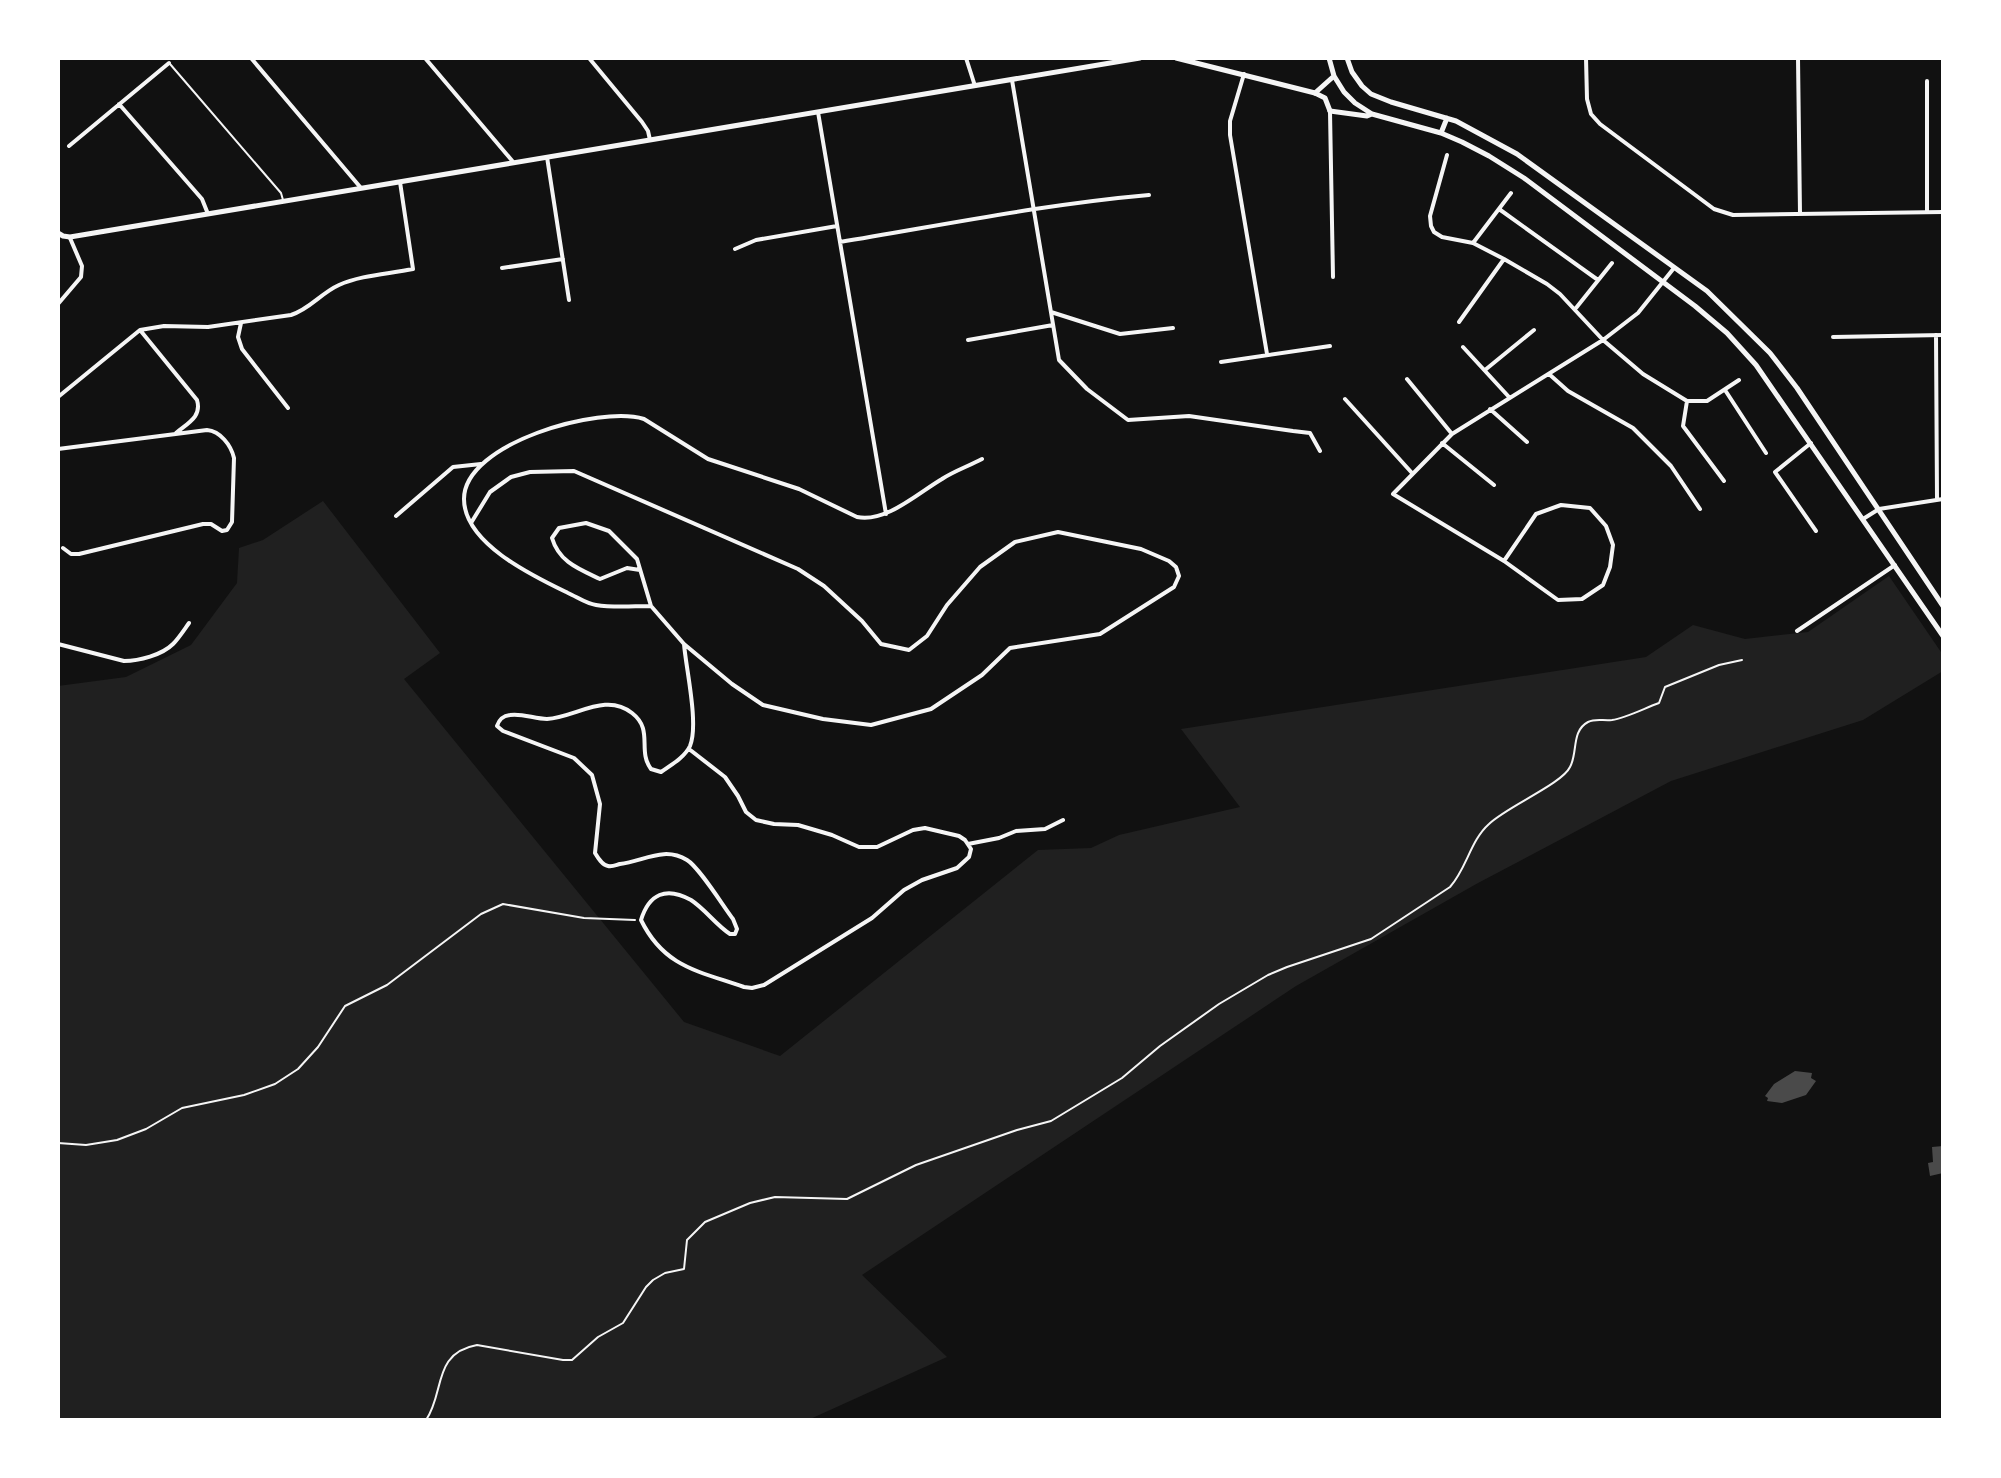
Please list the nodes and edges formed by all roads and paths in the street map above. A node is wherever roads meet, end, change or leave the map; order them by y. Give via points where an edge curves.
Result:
1 (251, 58) edge
2 (425, 58) edge
3 (589, 58) edge
4 (966, 58) edge
5 (1093, 58) edge
6 (1140, 58) edge
7 (1176, 58) edge
8 (1329, 58) edge
9 (1347, 58) edge
10 (1586, 58) edge
11 (1798, 58) edge
12 (169, 63) joint
13 (1095, 66) junction
14 (1244, 74) junction
15 (1334, 76) junction
16 (1012, 80) junction
17 (1927, 81) dead end
18 (975, 86) junction
19 (1315, 93) junction
20 (119, 104) junction
21 (1330, 111) junction
22 (818, 112) junction
23 (1372, 114) junction
24 (1447, 118) junction
25 (1441, 133) junction
26 (650, 140) junction
27 (69, 146) dead end
28 (1447, 155) dead end
29 (547, 157) junction
30 (514, 163) junction
31 (400, 182) junction
32 (361, 188) junction
33 (1511, 193) dead end
34 (1149, 195) dead end
35 (283, 202) junction
36 (1034, 209) junction
37 (1499, 209) junction
38 (1927, 212) junction
39 (1943, 212) edge
40 (208, 214) junction
41 (1800, 214) junction
42 (837, 226) junction
43 (58, 233) edge
44 (70, 237) junction
45 (840, 242) junction
46 (1473, 243) junction
47 (735, 249) dead end
48 (563, 259) junction
49 (1504, 259) junction
50 (1612, 263) dead end
51 (502, 268) dead end
52 (1674, 268) junction
53 (1333, 277) dead end
54 (1598, 280) junction
55 (1663, 281) junction
56 (569, 300) dead end
57 (58, 304) edge
58 (1576, 309) junction
59 (1051, 312) junction
60 (241, 322) junction
61 (1459, 322) dead end
62 (1053, 325) junction
63 (1173, 328) dead end
64 (140, 330) junction
65 (1534, 330) dead end
66 (1936, 335) junction
67 (1943, 335) edge
68 (1833, 337) dead end
69 (968, 340) dead end
70 (1603, 340) junction
71 (1330, 346) dead end
72 (1463, 347) dead end
73 (1267, 354) junction
74 (1221, 362) dead end
75 (1485, 370) junction
76 (1548, 374) junction
77 (1407, 379) dead end
78 (1739, 380) dead end
79 (1725, 390) junction
80 (58, 397) edge
81 (1509, 397) junction
82 (1345, 399) dead end
83 (1687, 401) junction
84 (288, 408) dead end
85 (1490, 409) junction
86 (174, 434) junction
87 (1452, 434) junction
88 (1527, 442) dead end
89 (1442, 443) junction
90 (1811, 443) junction
91 (58, 449) edge
92 (1320, 451) dead end
93 (1766, 453) dead end
94 (982, 459) dead end
95 (481, 464) junction
96 (1412, 473) junction
97 (1724, 481) dead end
98 (1494, 485) dead end
99 (1940, 499) edge
100 (1700, 509) dead end
101 (1879, 509) junction
102 (886, 514) junction
103 (396, 516) dead end
104 (1863, 519) junction
105 (471, 523) junction
106 (1816, 531) dead end
107 (63, 548) dead end
108 (1504, 561) junction
109 (1895, 565) junction
110 (640, 570) junction
111 (651, 606) junction
112 (1943, 606) edge
113 (189, 623) dead end
114 (1797, 631) dead end
115 (1943, 636) edge
116 (58, 644) edge
117 (684, 644) junction
118 (1742, 660) dead end
119 (689, 749) junction
120 (1063, 820) dead end
121 (968, 844) junction
122 (641, 920) junction
123 (58, 1143) edge
124 (426, 1420) edge

1 - 32 street
2 - 30 street
3 - 26 street via 642,122
4 - 18 street
5 - 13 main road
6 - 13 main road
7 - 14 main road
8 - 15 main road
9 - 24 main road via 1371,94
10 - 41 street via 1591,114 1714,209 1733,215
11 - 41 street
12 - 20 street
12 - 35 lane via 281,193
13 - 16 main road
14 - 19 main road
14 - 73 street via 1230,135
15 - 19 main road
15 - 23 main road via 1344,92
16 - 18 main road
16 - 36 street
17 - 38 street
18 - 22 main road
19 - 21 main road via 1325,98
20 - 27 street
20 - 40 street via 202,199
21 - 23 main road
21 - 53 street
22 - 26 main road
22 - 42 street
23 - 25 main road
24 - 25 main road
24 - 52 main road via 1517,154
25 - 55 main road via 1524,178
26 - 29 main road
28 - 46 street via 1431,226 1442,237
29 - 30 main road
29 - 48 street
30 - 31 main road
31 - 32 main road
31 - 60 street via 413,269 340,284 291,315
32 - 35 main road
33 - 37 street
34 - 36 street
35 - 40 main road
36 - 45 street
36 - 59 street
37 - 46 street
37 - 54 street
38 - 39 street
38 - 41 street
40 - 44 main road
42 - 45 street
42 - 47 street via 756,240
43 - 44 main road
44 - 57 street via 81,277
45 - 102 street
46 - 49 street
48 - 51 street
48 - 56 street
49 - 58 street
49 - 61 street
50 - 54 street
52 - 55 street
52 - 101 main road via 1707,291 1770,353
54 - 58 street
55 - 70 street via 1638,313
55 - 90 main road via 1727,333
58 - 70 street
59 - 62 street
59 - 63 street via 1120,334
60 - 64 street
60 - 84 street via 242,349
62 - 69 street
62 - 92 street via 1059,360 1128,420 1189,416 1310,433
64 - 80 street
64 - 86 street via 199,405 196,416
65 - 75 street
66 - 67 street
66 - 68 street
66 - 99 street
70 - 76 street
70 - 83 street via 1643,374
71 - 73 street
72 - 75 street
73 - 74 street
75 - 81 street
76 - 81 street
76 - 100 street via 1633,428 1671,466
77 - 87 street
78 - 79 street
79 - 83 street via 1707,401
79 - 93 street
81 - 85 street
82 - 96 street
83 - 97 street via 1683,426
85 - 87 street
85 - 88 street
86 - 91 street
86 - 107 street via 214,431 232,452 229,528 222,531 203,524 76,555
87 - 89 street
89 - 96 street
89 - 98 street
90 - 104 main road
90 - 106 street via 1775,472
94 - 102 street
95 - 102 street via 545,429 610,416 634,417 708,459 799,489 857,517
95 - 103 street via 453,467
95 - 105 street via 464,498
96 - 108 street via 1393,494
99 - 101 street
101 - 104 street
101 - 112 main road
104 - 109 main road
105 - 111 street via 488,544 531,575 594,605
105 - 117 street via 490,492 511,477 574,471 798,569 853,612 881,644 909,650 927,636 980,567 1015,542 1058,532 1141,549 1169,561 1179,576 1174,587 1100,634 1010,648 982,675 931,709 871,725 763,705
108 - 108 street via 1536,514 1561,505 1590,508 1606,526 1613,545 1603,585 1582,599 1558,600
109 - 114 street
109 - 115 main road
110 - 110 street via 637,559 609,531 586,523 559,528 552,538 569,564 600,579 627,568
110 - 111 street
111 - 117 street
113 - 116 street via 168,647 130,661
117 - 119 street via 693,733
118 - 124 path via 1665,687 1659,703 1612,720 1589,721 1576,738 1570,769 1489,822 1450,887 1371,939 1268,975 1051,1121 916,1165 847,1199 775,1197 705,1222 687,1240 684,1269 653,1280 623,1323 572,1360 477,1345 459,1352 445,1368
119 - 121 street via 725,777 756,820 798,825 859,847 877,847 925,828 959,836
119 - 122 street via 661,772 651,769 645,761 642,722 619,705 543,719 510,715 498,722 503,731 574,758 592,775 600,804 595,853 600,861 608,866 676,855 690,862 737,929 730,934 692,901 665,893 645,906
120 - 121 street via 1045,829
121 - 122 street via 969,857 957,868 904,890 872,918 752,988 682,966 651,939
122 - 123 path via 584,918 503,904 481,914 387,985 345,1006 318,1047 275,1084 182,1108 117,1140

